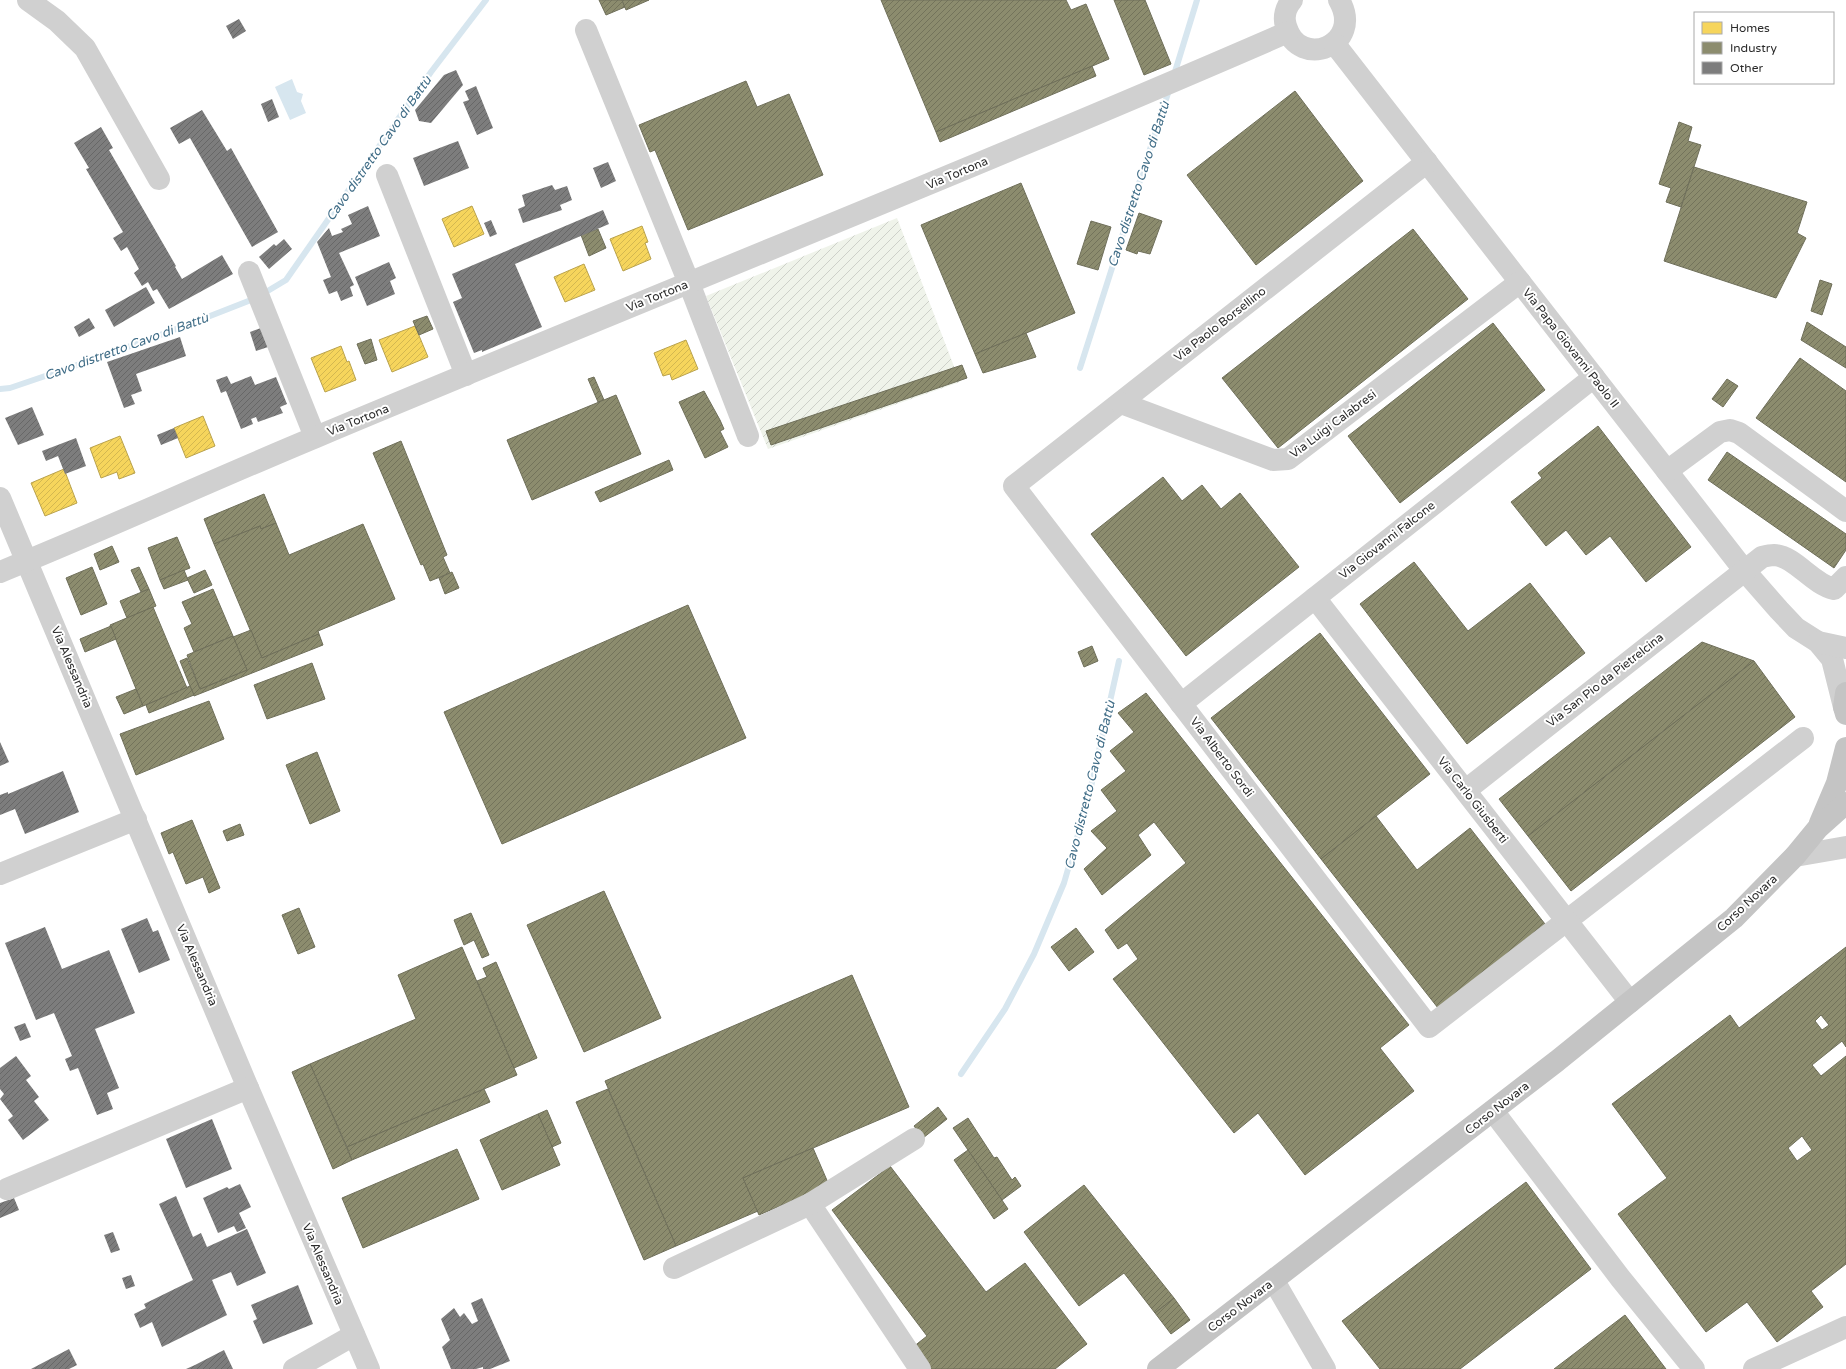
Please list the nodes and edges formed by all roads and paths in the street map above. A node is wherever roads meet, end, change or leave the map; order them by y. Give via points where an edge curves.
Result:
1 (28, 0) edge
2 (1292, 0) edge
3 (1345, 3) edge
4 (586, 30) dead end
5 (1288, 32) junction
6 (1334, 43) junction
7 (1427, 162) junction
8 (387, 176) dead end
9 (159, 179) dead end
10 (249, 272) dead end
11 (1520, 282) junction
12 (689, 283) junction
13 (466, 375) junction
14 (1594, 378) junction
15 (1121, 403) junction
16 (748, 436) dead end
17 (315, 437) junction
18 (1666, 471) junction
19 (1014, 486) joint
20 (0, 498) edge
21 (1846, 511) edge
22 (27, 561) junction
23 (1744, 570) junction
24 (0, 572) edge
25 (1846, 577) edge
26 (1315, 598) junction
27 (1818, 642) junction
28 (1846, 648) edge
29 (1181, 704) junction
30 (1845, 705) edge
31 (1803, 738) dead end
32 (1846, 748) edge
33 (1466, 790) junction
34 (1846, 803) edge
35 (136, 819) junction
36 (1818, 828) junction
37 (1846, 847) edge
38 (1795, 856) junction
39 (0, 874) edge
40 (1566, 921) junction
41 (1630, 1002) junction
42 (248, 1088) junction
43 (1493, 1111) junction
44 (914, 1139) dead end
45 (7, 1188) dead end
46 (810, 1204) junction
47 (674, 1268) dead end
48 (1274, 1281) junction
49 (1846, 1327) edge
50 (354, 1335) junction
51 (294, 1369) edge
52 (369, 1369) edge
53 (920, 1369) edge
54 (1158, 1369) edge
55 (1325, 1369) edge
56 (1694, 1369) edge
57 (1754, 1369) edge

1 - 9 street via 57,21 85,48
2 - 5 street via 1286,13
3 - 6 street via 1345,27
4 - 12 street
5 - 6 street via 1292,40 1308,49 1326,48
5 - 12 street, Via Tortona
6 - 7 street, Via Papa Giovanni Paolo II
7 - 11 street, Via Papa Giovanni Paolo II
7 - 15 street, Via Paolo Borsellino
8 - 13 street
10 - 17 street
11 - 14 street, Via Papa Giovanni Paolo II
11 - 15 street, Via Luigi Calabresi via 1288,459 1273,460
12 - 13 street, Via Tortona
12 - 16 street
13 - 17 street, Via Tortona
14 - 18 street, Via Papa Giovanni Paolo II
14 - 26 street, Via Giovanni Falcone
15 - 19 street, Via Paolo Borsellino
17 - 22 street, Via Tortona
18 - 21 street via 1720,432 1730,430 1739,433
18 - 23 street, Via Papa Giovanni Paolo II
19 - 29 street, Via Alberto Sordi
20 - 22 street, Via Alessandria
22 - 24 street, Via Tortona
22 - 35 street, Via Alessandria
23 - 25 street, Via San Pio da Pietrelcina via 1762,557 1775,555 1789,561 1823,586 1834,589
23 - 27 street, Via Papa Giovanni Paolo II via 1796,628
23 - 33 street, Via San Pio da Pietrelcina
26 - 29 street, Via Giovanni Falcone
26 - 33 street, Via Carlo Giusberti
27 - 28 street, Via Papa Giovanni Paolo II
27 - 30 street, Via Papa Giovanni Paolo II via 1832,660
29 - 40 street, Via Alberto Sordi via 1429,1028
31 - 40 street
32 - 36 main road, Corso Novara via 1837,783
33 - 40 street, Via Carlo Giusberti
34 - 36 main road, Corso Novara
35 - 39 street
35 - 42 street, Via Alessandria
36 - 38 main road, Corso Novara
37 - 38 street
38 - 41 main road, Corso Novara via 1734,918
40 - 41 street, Via Carlo Giusberti
41 - 43 main road, Corso Novara
42 - 45 street
42 - 50 street, Via Alessandria
43 - 48 main road, Corso Novara
43 - 56 street via 1621,1279
44 - 46 street
46 - 47 street
46 - 53 street
48 - 54 main road, Corso Novara
48 - 55 street
49 - 57 street
50 - 51 street
50 - 52 street, Via Alessandria

